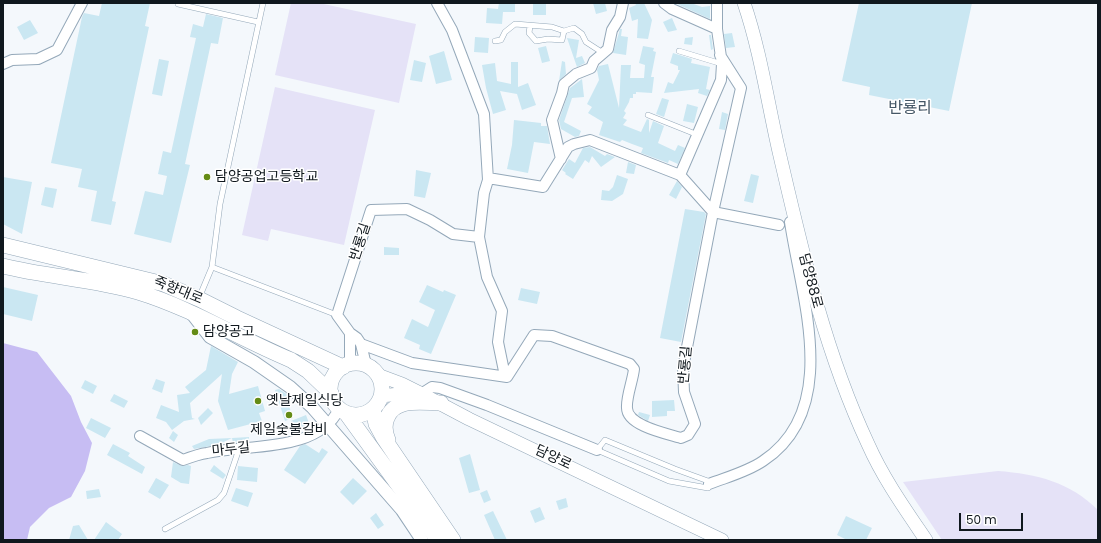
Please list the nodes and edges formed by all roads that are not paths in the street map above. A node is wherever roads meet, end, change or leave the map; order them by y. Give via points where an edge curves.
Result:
1 (82, 3) edge
2 (263, 3) edge
3 (437, 3) edge
4 (623, 3) edge
5 (664, 3) edge
6 (717, 3) edge
7 (744, 3) edge
8 (178, 4) edge
9 (258, 22) junction
10 (530, 26) junction
11 (717, 29) junction
12 (564, 31) junction
13 (495, 41) dead end
14 (679, 51) dead end
15 (604, 54) junction
16 (721, 60) junction
17 (3, 64) edge
18 (648, 115) dead end
19 (698, 136) junction
20 (780, 153) junction
21 (561, 159) junction
22 (680, 176) junction
23 (488, 178) junction
24 (713, 212) junction
25 (779, 225) dead end
26 (480, 237) junction
27 (3, 244) edge
28 (3, 266) edge
29 (212, 267) junction
30 (196, 307) junction
31 (337, 315) junction
32 (350, 333) junction
33 (361, 344) junction
34 (366, 365) junction
35 (346, 366) junction
36 (378, 375) junction
37 (505, 376) junction
38 (419, 393) junction
39 (331, 394) junction
40 (381, 396) junction
41 (441, 403) junction
42 (373, 409) junction
43 (343, 411) junction
44 (328, 424) junction
45 (140, 436) dead end
46 (239, 449) junction
47 (597, 450) junction
48 (394, 453) junction
49 (709, 484) junction
50 (165, 529) dead end
51 (422, 540) edge
52 (438, 540) edge
53 (453, 540) edge
54 (722, 540) edge
55 (926, 540) edge

1 - 17 street via 57,50 38,59 12,60
2 - 9 lane
3 - 23 street via 452,30 484,114
4 - 15 street via 620,17 612,30 608,49
5 - 11 street
6 - 11 street, 반룡길
7 - 20 main road, 담양88로 via 764,76
8 - 9 lane
9 - 29 lane via 220,204
10 - 12 lane
10 - 12 lane via 529,33 536,41 562,40
10 - 13 lane via 515,24 505,32 501,40
11 - 16 street, 반룡길
12 - 15 lane via 574,28 582,34 586,42
14 - 16 lane
15 - 21 street via 594,61 592,68 576,74 564,84 552,120
16 - 19 street, 반룡길 via 721,80
16 - 24 street, 반룡길 via 741,88
18 - 19 lane
19 - 22 street, 반룡길
20 - 49 street via 811,343 810,384 804,408 783,444 763,461
20 - 55 main road, 담양88로 via 816,306 839,376 868,446 888,483
21 - 22 street via 574,144 590,140
21 - 23 street via 543,187
22 - 24 street
23 - 26 street
24 - 25 street
24 - 37 street, 반룡길 via 683,368 684,392 695,424 688,435 681,438 642,426 630,417 627,409 634,369 630,364 552,336 534,335 513,370
26 - 31 street, 반룡길 via 453,234 407,209 371,210
26 - 37 street via 486,277 502,311 498,342
27 - 30 main road, 죽향대로 via 146,278
28 - 30 main road, 죽향대로 via 119,287
29 - 30 lane
29 - 31 lane
30 - 35 main road, 죽향대로 via 237,318
30 - 39 main road, 죽향대로 via 291,360 308,371
30 - 44 street via 210,338 254,362 290,387
31 - 32 street
32 - 33 street
32 - 35 street
33 - 34 street
33 - 37 street via 412,363
34 - 35 main road
34 - 36 main road
35 - 39 main road via 333,378
36 - 38 main road, 담양로
36 - 40 main road
38 - 40 main road
38 - 41 main road, 담양로
38 - 47 street via 432,387 440,388
39 - 43 main road via 334,402
40 - 42 main road
41 - 48 main road via 409,403 393,408 387,417 385,434
41 - 54 main road, 담양로 via 469,419
42 - 43 main road via 365,414 356,415
42 - 48 main road via 376,424
43 - 44 street, 마두길
43 - 52 main road
44 - 46 street, 마두길 via 296,440
44 - 51 street via 402,510
45 - 46 street, 마두길 via 183,460 207,452
46 - 50 lane via 224,493 218,500
47 - 49 lane via 669,481 708,488
47 - 49 lane via 606,440 675,470 708,481
48 - 53 main road

